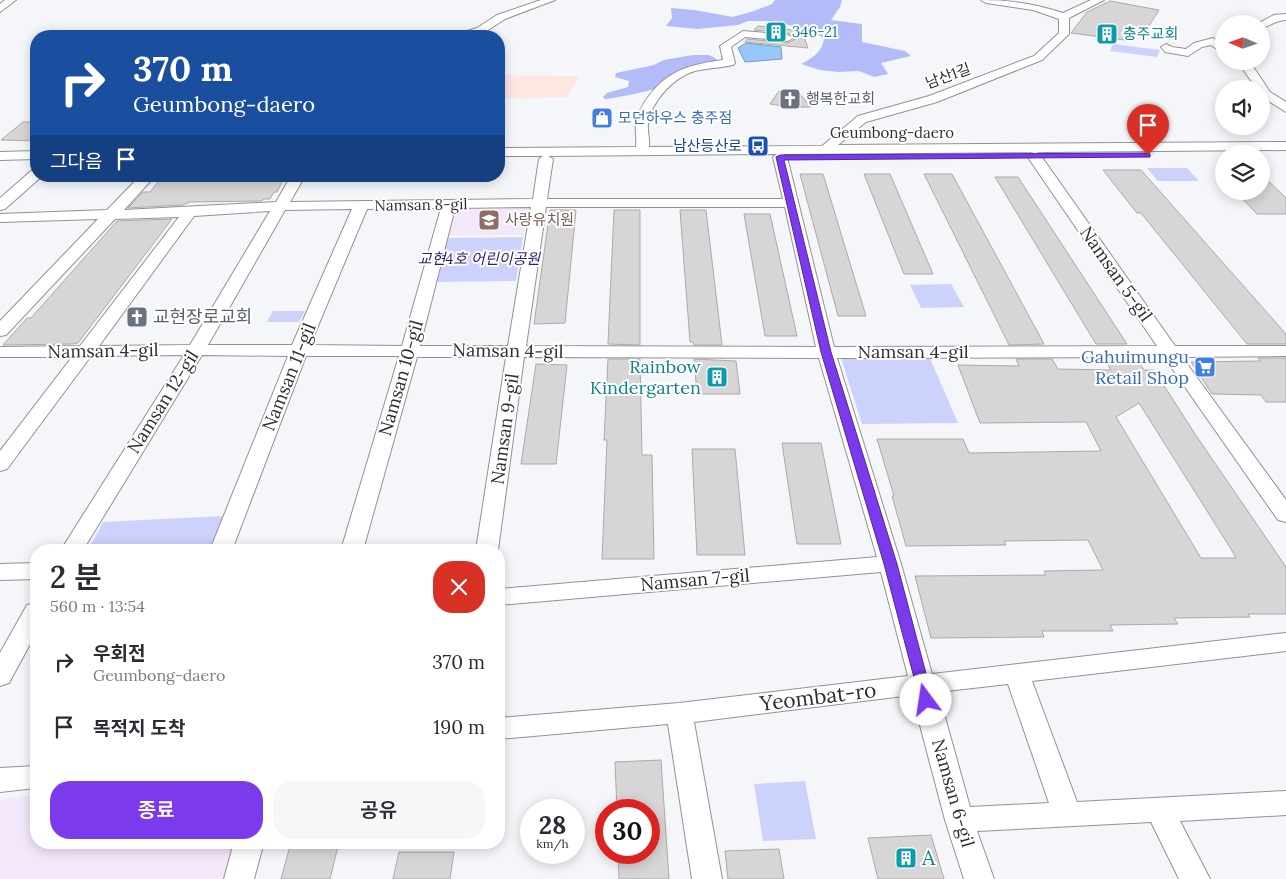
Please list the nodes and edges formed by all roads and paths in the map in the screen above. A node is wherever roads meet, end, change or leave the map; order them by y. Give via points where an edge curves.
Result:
1 (10, 0) edge
2 (550, 0) edge
3 (986, 0) edge
4 (1099, 0) edge
5 (0, 9) edge
6 (1064, 17) junction
7 (1286, 17) edge
8 (1270, 21) edge
9 (481, 30) edge
10 (1215, 37) edge
11 (788, 38) dead end
12 (1212, 41) junction
13 (1215, 44) edge
14 (1166, 47) dead end
15 (1250, 70) edge
16 (1286, 108) edge
17 (1284, 147) edge
18 (825, 150) junction
19 (642, 151) junction
20 (1270, 151) edge
21 (505, 152) edge
22 (30, 155) edge
23 (1215, 155) edge
24 (0, 156) edge
25 (1034, 156) junction
26 (780, 157) junction
27 (546, 159) junction
28 (505, 160) edge
29 (0, 163) edge
30 (30, 163) edge
31 (30, 179) edge
32 (142, 182) edge
33 (294, 182) edge
34 (538, 202) junction
35 (790, 203) junction
36 (449, 204) junction
37 (0, 206) edge
38 (279, 206) junction
39 (361, 206) junction
40 (190, 212) junction
41 (112, 215) junction
42 (0, 218) edge
43 (0, 330) edge
44 (196, 350) junction
45 (299, 350) junction
46 (410, 350) junction
47 (1170, 351) junction
48 (1286, 351) edge
49 (0, 352) edge
50 (85, 352) junction
51 (516, 352) junction
52 (826, 352) junction
53 (0, 465) edge
54 (1286, 515) edge
55 (76, 544) edge
56 (223, 544) edge
57 (354, 544) edge
58 (488, 544) edge
59 (890, 564) junction
60 (30, 571) edge
61 (0, 572) edge
62 (505, 596) edge
63 (28, 640) edge
64 (1286, 642) edge
65 (1018, 674) junction
66 (0, 676) edge
67 (922, 685) junction
68 (680, 713) junction
69 (505, 728) edge
70 (30, 778) edge
71 (0, 780) edge
72 (1286, 803) edge
73 (1159, 810) junction
74 (1068, 815) junction
75 (959, 820) junction
76 (247, 849) edge
77 (239, 879) edge
78 (707, 879) edge
79 (979, 879) edge
80 (1195, 879) edge

1 - 5 street
2 - 9 street via 501,17
3 - 6 street via 1035,7
4 - 6 street
6 - 18 street, 남산1길 via 1064,34 1041,57 932,99 862,120
7 - 8 street
10 - 12 street
11 - 19 street via 743,34 725,46 729,63 679,74 648,103 642,123
12 - 13 street
12 - 14 street via 1198,45 1188,53
15 - 16 street via 1266,94
17 - 18 street, Geumbong-daero
17 - 20 street, Geumbong-daero
18 - 19 street, Geumbong-daero
19 - 21 street, Geumbong-daero
22 - 24 street
23 - 25 street, Geumbong-daero
25 - 26 street, Geumbong-daero
25 - 47 street, Namsan 5-gil
26 - 27 street, Geumbong-daero
26 - 35 street, Namsan 6-gil
27 - 28 street, Geumbong-daero
27 - 34 street, Namsan 9-gil
29 - 30 street
31 - 37 street
32 - 41 street
33 - 38 street, Namsan 12-gil
34 - 35 street, Namsan 8-gil
34 - 36 street, Namsan 8-gil
34 - 51 street, Namsan 9-gil
35 - 52 street, Namsan 6-gil
36 - 39 street, Namsan 8-gil
36 - 46 street, Namsan 10-gil
38 - 39 street, Namsan 8-gil
38 - 40 street, Namsan 8-gil
38 - 44 street, Namsan 12-gil
39 - 45 street, Namsan 11-gil
40 - 41 street, Namsan 8-gil
40 - 50 street
41 - 42 street, Namsan 8-gil
41 - 43 street
44 - 45 street, Namsan 4-gil
44 - 50 street, Namsan 4-gil
44 - 55 street, Namsan 12-gil
45 - 46 street, Namsan 4-gil
45 - 56 street, Namsan 11-gil
46 - 51 street, Namsan 4-gil
46 - 57 street, Namsan 10-gil
47 - 48 street, Namsan 4-gil
47 - 52 street, Namsan 4-gil
47 - 54 street, Namsan 5-gil
49 - 50 street, Namsan 4-gil
50 - 53 street
51 - 52 street, Namsan 4-gil
51 - 58 street, Namsan 9-gil
52 - 59 street, Namsan 6-gil
59 - 62 street, Namsan 7-gil
59 - 67 street, Namsan 6-gil
60 - 61 street
63 - 66 street
64 - 65 street, Yeombat-ro
65 - 67 street, Yeombat-ro
65 - 74 street
67 - 68 street, Yeombat-ro
67 - 75 street, Namsan 6-gil
68 - 69 street, Yeombat-ro
68 - 78 street
70 - 71 street
72 - 73 street
73 - 74 street
73 - 80 street
74 - 75 street
75 - 79 street, Namsan 6-gil
76 - 77 street

